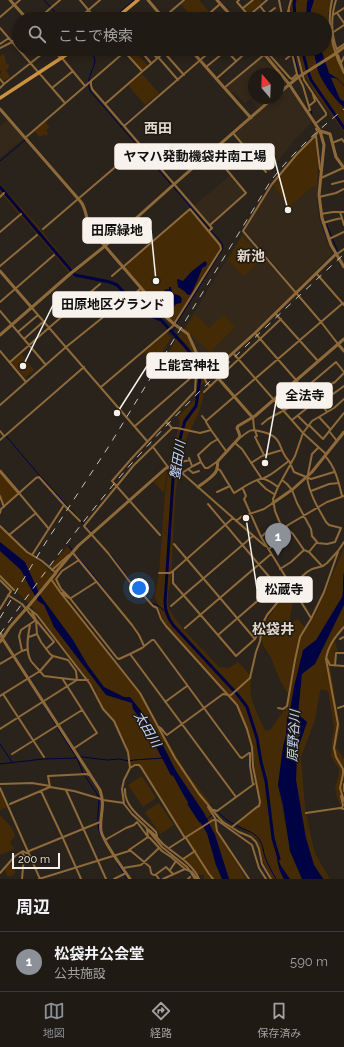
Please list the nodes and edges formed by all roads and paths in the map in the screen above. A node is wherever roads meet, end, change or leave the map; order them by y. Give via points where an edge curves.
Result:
1 (10, 0) edge
2 (20, 0) edge
3 (60, 0) edge
4 (80, 0) edge
5 (100, 0) edge
6 (138, 0) edge
7 (148, 0) edge
8 (184, 0) edge
9 (223, 0) edge
10 (237, 0) edge
11 (253, 0) edge
12 (267, 0) edge
13 (279, 0) edge
14 (290, 0) edge
15 (334, 0) edge
16 (219, 2) edge
17 (14, 5) junction
18 (260, 6) junction
19 (243, 8) junction
20 (275, 8) dead end
21 (344, 8) edge
22 (88, 10) joint
23 (20, 12) edge
24 (46, 12) edge
25 (123, 12) edge
26 (157, 12) edge
27 (170, 12) edge
28 (209, 12) edge
29 (228, 12) edge
30 (246, 12) edge
31 (253, 12) edge
32 (265, 12) edge
33 (270, 12) edge
34 (282, 12) edge
35 (289, 12) edge
36 (332, 12) edge
37 (337, 13) junction
38 (332, 16) junction
39 (0, 17) edge
40 (344, 24) edge
41 (0, 28) edge
42 (332, 32) junction
43 (9, 38) junction
44 (12, 42) joint
45 (332, 42) edge
46 (0, 44) edge
47 (344, 44) edge
48 (344, 47) edge
49 (0, 48) edge
50 (337, 52) junction
51 (332, 55) edge
52 (24, 56) edge
53 (39, 56) edge
54 (64, 56) edge
55 (120, 56) edge
56 (128, 56) edge
57 (145, 56) edge
58 (167, 56) edge
59 (196, 56) edge
60 (205, 56) edge
61 (220, 56) edge
62 (232, 56) edge
63 (241, 56) edge
64 (261, 56) edge
65 (267, 56) edge
66 (268, 56) edge
67 (290, 56) edge
68 (292, 56) edge
69 (298, 56) edge
70 (330, 56) edge
71 (344, 57) edge
72 (61, 58) junction
73 (158, 58) joint
74 (200, 60) junction
75 (286, 60) dead end
76 (236, 61) junction
77 (30, 63) junction
78 (151, 63) junction
79 (342, 64) edge
80 (206, 67) junction
81 (73, 71) junction
82 (142, 72) junction
83 (344, 72) edge
84 (38, 73) junction
85 (183, 74) junction
86 (297, 76) junction
87 (0, 79) edge
88 (177, 79) junction
89 (216, 79) junction
90 (301, 82) junction
91 (4, 84) junction
92 (88, 84) junction
93 (290, 84) junction
94 (308, 87) junction
95 (0, 88) edge
96 (52, 88) junction
97 (224, 88) junction
98 (284, 89) edge
99 (310, 90) junction
100 (0, 98) edge
101 (65, 103) junction
102 (104, 104) junction
103 (267, 104) edge
104 (309, 106) junction
105 (0, 109) edge
106 (307, 111) junction
107 (251, 118) junction
108 (124, 126) junction
109 (316, 126) junction
110 (320, 132) junction
111 (233, 133) junction
112 (316, 135) junction
113 (25, 138) junction
114 (344, 142) edge
115 (332, 143) junction
116 (140, 145) junction
117 (212, 152) junction
118 (344, 168) edge
119 (322, 170) junction
120 (266, 172) dead end
121 (321, 178) junction
122 (344, 180) edge
123 (332, 184) dead end
124 (173, 185) junction
125 (344, 189) edge
126 (4, 194) dead end
127 (0, 197) edge
128 (320, 197) junction
129 (78, 199) junction
130 (194, 206) junction
131 (190, 209) junction
132 (340, 212) junction
133 (344, 212) edge
134 (21, 214) dead end
135 (321, 214) junction
136 (342, 218) junction
137 (323, 223) junction
138 (210, 225) junction
139 (344, 225) edge
140 (43, 228) dead end
141 (209, 231) junction
142 (0, 232) edge
143 (343, 233) edge
144 (37, 235) dead end
145 (344, 236) edge
146 (329, 239) junction
147 (105, 246) junction
148 (344, 249) edge
149 (336, 254) junction
150 (54, 255) dead end
151 (0, 266) edge
152 (344, 267) edge
153 (123, 268) junction
154 (0, 271) edge
155 (316, 273) junction
156 (112, 276) dead end
157 (100, 284) dead end
158 (141, 288) junction
159 (15, 289) junction
160 (296, 293) junction
161 (0, 302) edge
162 (343, 304) edge
163 (32, 308) junction
164 (0, 311) edge
165 (275, 313) junction
166 (38, 315) junction
167 (281, 319) junction
168 (44, 321) junction
169 (321, 322) junction
170 (12, 325) junction
171 (173, 325) junction
172 (50, 328) junction
173 (18, 332) junction
174 (255, 333) junction
175 (0, 335) edge
176 (260, 338) junction
177 (24, 339) junction
178 (344, 339) edge
179 (300, 340) junction
180 (338, 344) junction
181 (29, 345) junction
182 (66, 347) junction
183 (0, 351) edge
184 (344, 351) edge
185 (233, 353) junction
186 (239, 358) junction
187 (278, 359) junction
188 (319, 361) junction
189 (10, 362) junction
190 (46, 365) junction
191 (84, 367) junction
192 (213, 372) junction
193 (344, 372) edge
194 (196, 374) junction
195 (203, 374) dead end
196 (342, 376) junction
197 (218, 378) junction
198 (256, 378) junction
199 (344, 378) edge
200 (296, 380) junction
201 (26, 382) junction
202 (210, 386) junction
203 (344, 386) edge
204 (101, 387) junction
205 (325, 387) junction
206 (303, 390) junction
207 (204, 392) dead end
208 (314, 392) junction
209 (234, 396) junction
210 (308, 396) junction
211 (304, 398) junction
212 (274, 399) junction
213 (344, 399) edge
214 (0, 405) edge
215 (283, 410) junction
216 (328, 412) junction
217 (344, 413) edge
218 (202, 416) dead end
219 (298, 416) junction
220 (319, 417) junction
221 (253, 418) junction
222 (292, 420) junction
223 (166, 421) junction
224 (206, 422) junction
225 (262, 424) dead end
226 (135, 426) junction
227 (308, 426) junction
228 (172, 428) junction
229 (211, 430) junction
230 (254, 430) junction
231 (329, 430) junction
232 (0, 431) edge
233 (344, 432) edge
234 (303, 433) junction
235 (5, 436) junction
236 (240, 438) junction
237 (218, 439) junction
238 (0, 440) edge
239 (148, 441) junction
240 (337, 441) junction
241 (235, 443) junction
242 (153, 446) junction
243 (318, 448) junction
244 (282, 450) junction
245 (226, 451) junction
246 (325, 455) junction
247 (264, 456) junction
248 (130, 460) junction
249 (218, 461) junction
250 (181, 462) dead end
251 (201, 462) junction
252 (290, 462) junction
253 (251, 463) junction
254 (134, 466) junction
255 (192, 466) junction
256 (169, 467) junction
257 (188, 469) junction
258 (217, 469) junction
259 (176, 470) joint
260 (0, 471) edge
261 (199, 471) dead end
262 (334, 472) junction
263 (182, 473) junction
264 (308, 476) junction
265 (262, 479) junction
266 (257, 480) junction
267 (281, 480) junction
268 (339, 483) junction
269 (117, 486) junction
270 (230, 486) junction
271 (198, 487) junction
272 (278, 487) junction
273 (243, 489) junction
274 (292, 490) junction
275 (217, 492) dead end
276 (311, 492) junction
277 (19, 493) junction
278 (275, 494) junction
279 (0, 496) edge
280 (343, 496) edge
281 (130, 501) junction
282 (273, 503) junction
283 (208, 504) dead end
284 (4, 506) junction
285 (64, 506) junction
286 (318, 508) junction
287 (0, 513) edge
288 (36, 513) junction
289 (251, 514) junction
290 (304, 516) junction
291 (233, 518) junction
292 (80, 521) dead end
293 (236, 521) junction
294 (280, 523) junction
295 (225, 525) junction
296 (0, 526) edge
297 (285, 528) junction
298 (50, 529) junction
299 (290, 532) junction
300 (9, 534) junction
301 (91, 534) junction
302 (160, 535) dead end
303 (253, 536) junction
304 (261, 537) junction
305 (344, 542) edge
306 (317, 543) junction
307 (174, 544) dead end
308 (242, 544) junction
309 (269, 549) junction
310 (304, 550) junction
311 (338, 551) junction
312 (309, 552) junction
313 (32, 554) junction
314 (71, 554) junction
315 (271, 554) junction
316 (186, 558) junction
317 (80, 560) junction
318 (259, 564) junction
319 (322, 566) junction
320 (280, 569) junction
321 (52, 570) junction
322 (172, 572) junction
323 (159, 573) dead end
324 (59, 575) junction
325 (0, 576) edge
326 (285, 577) junction
327 (51, 579) junction
328 (203, 579) junction
329 (0, 580) edge
330 (97, 581) junction
331 (276, 585) junction
332 (291, 586) junction
333 (14, 590) dead end
334 (59, 591) junction
335 (8, 595) junction
336 (183, 596) junction
337 (220, 598) junction
338 (70, 599) junction
339 (171, 606) dead end
340 (27, 607) junction
341 (0, 609) edge
342 (32, 610) junction
343 (201, 615) junction
344 (237, 618) junction
345 (311, 618) junction
346 (36, 621) junction
347 (30, 625) junction
348 (262, 627) junction
349 (185, 628) dead end
350 (344, 628) edge
351 (37, 634) junction
352 (1, 635) edge
353 (218, 635) junction
354 (28, 637) junction
355 (344, 637) edge
356 (255, 639) junction
357 (340, 639) dead end
358 (0, 642) edge
359 (144, 646) junction
360 (28, 649) junction
361 (46, 649) junction
362 (22, 651) junction
363 (344, 653) edge
364 (130, 654) junction
365 (14, 655) junction
366 (53, 656) junction
367 (326, 656) junction
368 (0, 664) edge
369 (335, 666) junction
370 (344, 666) edge
371 (40, 670) junction
372 (62, 678) junction
373 (28, 679) junction
374 (77, 680) junction
375 (88, 680) junction
376 (187, 685) junction
377 (67, 687) junction
378 (3, 694) junction
379 (231, 695) junction
380 (0, 696) edge
381 (43, 702) junction
382 (165, 702) junction
383 (344, 706) edge
384 (204, 708) junction
385 (278, 708) dead end
386 (338, 708) dead end
387 (82, 710) junction
388 (18, 718) junction
389 (182, 724) junction
390 (58, 725) junction
391 (159, 727) junction
392 (0, 729) edge
393 (33, 741) junction
394 (73, 748) junction
395 (12, 754) dead end
396 (44, 757) dead end
397 (130, 768) junction
398 (91, 776) junction
399 (256, 782) junction
400 (0, 784) edge
401 (253, 784) junction
402 (344, 784) edge
403 (50, 787) junction
404 (0, 788) edge
405 (125, 789) dead end
406 (66, 790) junction
407 (41, 791) junction
408 (344, 791) edge
409 (342, 794) junction
410 (236, 797) junction
411 (103, 800) junction
412 (344, 801) edge
413 (124, 803) junction
414 (10, 804) dead end
415 (209, 806) junction
416 (343, 808) edge
417 (306, 813) dead end
418 (214, 820) junction
419 (101, 822) junction
420 (232, 827) junction
421 (146, 828) junction
422 (83, 829) junction
423 (157, 836) junction
424 (63, 837) junction
425 (148, 837) junction
426 (186, 838) junction
427 (105, 840) junction
428 (159, 848) junction
429 (169, 848) junction
430 (129, 850) junction
431 (195, 851) junction
432 (22, 852) junction
433 (29, 852) junction
434 (114, 855) junction
435 (183, 859) junction
436 (98, 860) junction
437 (176, 861) junction
438 (144, 862) junction
439 (75, 867) junction
440 (123, 868) junction
441 (185, 869) junction
442 (170, 870) junction
443 (190, 871) junction
444 (0, 873) edge
445 (126, 873) junction
446 (173, 874) junction
447 (156, 875) junction
448 (22, 879) edge
449 (39, 879) edge
450 (81, 879) edge
451 (106, 879) edge
452 (114, 879) edge
453 (130, 879) edge
454 (159, 879) edge
455 (162, 879) edge
456 (197, 879) edge
457 (213, 879) edge
458 (249, 879) edge
459 (266, 879) edge
460 (271, 879) edge

1 - 17 street
2 - 17 street
3 - 24 street
4 - 22 street
5 - 22 street
6 - 25 main road
7 - 26 street
8 - 27 street
9 - 16 street
10 - 19 street
11 - 19 street
12 - 18 street
13 - 34 street
14 - 35 street
15 - 36 street
15 - 38 street
16 - 28 street
16 - 29 street
17 - 23 street
17 - 39 street
18 - 31 street
18 - 32 street
19 - 30 street
20 - 33 street
21 - 37 street
37 - 38 street
37 - 40 street
38 - 42 street
40 - 42 street
41 - 43 street
42 - 50 street
43 - 44 street
43 - 46 street
44 - 49 street
45 - 50 street
47 - 50 street
48 - 50 street
50 - 51 street, bridge
50 - 79 street
50 - 83 street
52 - 77 street
53 - 77 street
54 - 72 main road
55 - 92 street
56 - 82 street
57 - 78 street
58 - 85 street
59 - 74 street
60 - 74 street
61 - 80 street
62 - 76 street
63 - 76 street
64 - 97 street
65 - 93 street
66 - 86 street via 290,78
67 - 75 street
68 - 86 street
69 - 94 street
70 - 86 street, bridge
71 - 79 street
72 - 81 street
72 - 84 main road
73 - 78 street
73 - 88 street
74 - 80 street
74 - 85 street
76 - 89 street
77 - 84 street
77 - 91 street
78 - 82 street
79 - 83 street
80 - 89 street
81 - 92 street
81 - 96 street
82 - 102 street
84 - 96 street
84 - 100 main road
85 - 88 street
86 - 90 street
86 - 93 street
87 - 91 street
88 - 108 street
89 - 97 street
90 - 94 street
90 - 104 street
91 - 95 street
92 - 101 street
92 - 102 street
93 - 98 street
93 - 106 street
94 - 99 street
96 - 101 street
97 - 107 street
99 - 104 street via 316,101
99 - 109 street via 326,113
101 - 113 street
102 - 108 street
103 - 107 street
104 - 106 street via 310,110
105 - 113 street
106 - 109 street
107 - 111 street
108 - 116 street
109 - 110 street
109 - 112 street
110 - 115 street via 329,133
110 - 119 street via 324,145
111 - 117 street
111 - 120 street
112 - 119 street
112 - 160 street via 272,184 243,231
113 - 129 street
114 - 115 street via 342,139
115 - 118 street via 336,157
116 - 124 street
116 - 129 street
117 - 124 street
117 - 138 street via 246,193
118 - 121 street
119 - 121 street
121 - 128 street
122 - 123 street
124 - 130 street
124 - 147 street
125 - 128 street
126 - 127 street
128 - 135 street
129 - 140 street
129 - 147 street via 84,207 90,228
130 - 131 street
130 - 138 street
131 - 141 street
131 - 153 street
132 - 133 street
132 - 135 street
132 - 136 street
134 - 142 street
135 - 137 street
136 - 137 street
136 - 139 street
137 - 146 street
138 - 141 street via 212,228
141 - 171 street via 221,249
143 - 145 street
143 - 146 street
144 - 151 street
146 - 149 street
147 - 153 street
147 - 163 street
148 - 149 street
149 - 152 street
149 - 155 street
150 - 159 street
153 - 156 street
153 - 158 street
154 - 159 street
155 - 160 street
155 - 162 street
157 - 172 street
158 - 171 street
158 - 182 street via 132,298 127,298
159 - 161 street
159 - 163 street
160 - 165 street
160 - 169 street
162 - 169 street
163 - 166 street
163 - 170 street
164 - 170 street
165 - 167 street
165 - 174 street
166 - 168 street
166 - 173 street
167 - 176 street
167 - 179 street
168 - 172 street
168 - 177 street
169 - 179 street
169 - 180 street
170 - 173 street
170 - 175 street
171 - 192 street via 188,334 197,354
171 - 204 street
172 - 181 street
172 - 182 street
173 - 177 street
174 - 176 street
174 - 185 street
176 - 186 street
176 - 187 street
177 - 181 street
178 - 180 street
179 - 187 street
179 - 188 street
180 - 184 street
180 - 188 street
181 - 189 street
181 - 190 street
182 - 190 street
182 - 191 street
183 - 189 street
185 - 186 street
185 - 192 street
186 - 197 street
186 - 198 street
187 - 198 street
187 - 200 street
188 - 200 street
189 - 201 street
190 - 201 street
191 - 204 street
191 - 235 street
192 - 197 street
192 - 202 street via 205,379
193 - 196 street
193 - 206 street via 336,362
194 - 195 street
194 - 223 street via 195,391
194 - 226 street
196 - 199 street
196 - 205 street
197 - 202 street
197 - 209 street
198 - 209 street
198 - 212 street
200 - 206 street
200 - 212 street
201 - 214 street
202 - 207 street
203 - 205 street via 333,394
204 - 226 street
205 - 208 street
206 - 210 street
208 - 210 street
208 - 216 street
209 - 221 street
209 - 224 street
210 - 211 street
211 - 215 street
211 - 219 street via 310,406
212 - 215 street
212 - 221 street
213 - 216 street
215 - 222 street
215 - 225 street
216 - 220 street
217 - 231 street
218 - 224 street
219 - 222 street
219 - 227 street
220 - 227 street
220 - 231 street
221 - 230 street
221 - 236 street via 238,426
222 - 234 street
223 - 228 street
223 - 239 street
224 - 229 street
226 - 239 street
227 - 231 street via 322,439
227 - 234 street
228 - 229 street via 200,433
228 - 242 street
229 - 237 street
230 - 236 street
230 - 244 street via 273,435 279,441
230 - 247 street
231 - 240 street
232 - 235 street
233 - 240 street
234 - 243 street
234 - 252 street via 295,456
235 - 238 street
236 - 241 street
237 - 245 street
237 - 251 street via 198,455
239 - 248 street
240 - 246 street
241 - 245 street
241 - 253 street
242 - 254 street
242 - 256 street
243 - 246 street
243 - 264 street via 312,454
244 - 247 street
244 - 252 street
245 - 249 street
246 - 262 street
246 - 264 street
247 - 253 street
248 - 254 street
248 - 269 street via 112,481
249 - 251 street via 208,468
249 - 258 street
250 - 255 street via 189,459
251 - 255 street
252 - 264 street via 294,472
252 - 265 street
252 - 267 street
253 - 265 street
254 - 269 street
255 - 257 street
256 - 259 street
256 - 281 street
257 - 261 street via 193,474
257 - 263 street
258 - 270 street
258 - 271 street
259 - 263 street
260 - 277 street
262 - 264 street via 311,479
262 - 268 street
263 - 271 street
264 - 274 street
264 - 276 street
265 - 266 street
265 - 272 street
266 - 273 street
266 - 278 street
267 - 272 street
267 - 274 street
268 - 276 street via 329,484
268 - 280 street
269 - 281 street
269 - 301 street via 85,525
270 - 273 street via 234,493
270 - 275 street
271 - 291 street
272 - 278 street
273 - 289 street via 246,496 244,499
274 - 282 street
274 - 290 street
276 - 286 street
277 - 284 street
277 - 285 street via 39,477
277 - 288 street
278 - 282 street
279 - 284 street
280 - 286 street
281 - 301 street
281 - 302 street
282 - 289 street
282 - 294 street
283 - 295 street
284 - 287 street
285 - 292 street
285 - 298 street
286 - 290 street
286 - 306 street via 329,525 341,528 335,542
288 - 298 street
288 - 300 street
289 - 293 street
289 - 304 street
290 - 297 street
290 - 306 street
291 - 293 street
291 - 295 street
293 - 303 street
294 - 297 street
294 - 304 street
295 - 308 street
295 - 316 street
296 - 300 street
297 - 299 street
298 - 313 street
299 - 309 street
299 - 310 street
300 - 313 street
301 - 314 street
301 - 379 street via 130,582 157,608 166,626 215,681
303 - 308 street
303 - 309 street
304 - 309 street
305 - 311 street
306 - 312 street
307 - 316 street
308 - 318 street
308 - 328 street
309 - 315 street
310 - 312 street
310 - 320 street
311 - 319 street
311 - 345 street via 324,592
312 - 319 street
313 - 321 street
314 - 317 street
314 - 321 street
314 - 327 street
315 - 318 street
315 - 320 street
316 - 322 street
316 - 328 street
317 - 324 street
317 - 330 street
318 - 331 street
318 - 337 street
319 - 332 street via 307,572
320 - 326 street
321 - 324 street
322 - 323 street
322 - 336 street via 173,583
324 - 338 street via 56,579
325 - 333 street
326 - 331 street
326 - 332 street
327 - 334 street
327 - 340 street
328 - 336 street
328 - 337 street
329 - 335 street via 11,591
330 - 338 street
330 - 359 street via 136,630
331 - 344 street
332 - 345 street
332 - 348 street via 267,615
334 - 338 street
334 - 391 street via 140,693
335 - 341 street
335 - 346 street via 22,604
336 - 339 street
336 - 343 street
337 - 343 street
337 - 344 street
338 - 364 street via 117,658
340 - 342 street
340 - 352 street via 6,633
342 - 346 street
342 - 375 street
343 - 349 street
343 - 353 street
344 - 353 street
344 - 356 street
345 - 385 street via 300,637 287,706 283,710
346 - 347 street
346 - 351 street
346 - 361 street via 54,642
347 - 354 street
347 - 362 street via 21,630 19,636
348 - 356 street
348 - 379 street via 250,678
350 - 367 street via 331,644
351 - 354 street
351 - 361 street
352 - 358 street
352 - 365 street
353 - 356 street via 236,656
354 - 360 street
355 - 357 street
359 - 364 street
359 - 376 street via 154,640
360 - 362 street
360 - 371 street via 32,662
361 - 366 street
362 - 365 street
363 - 369 street via 336,653
364 - 382 street
365 - 368 street
365 - 373 street
366 - 371 street
366 - 374 street via 68,660 76,671
367 - 369 street via 330,665
367 - 409 street via 338,724 334,744 335,753 343,769 340,788
369 - 370 street
371 - 372 street via 44,676
371 - 373 street
372 - 374 street
372 - 377 street
373 - 378 street
373 - 381 street
374 - 375 street
374 - 377 street
375 - 397 street via 103,709 116,724 128,752
376 - 382 street
376 - 384 street
377 - 381 street
377 - 387 street
378 - 380 street
378 - 388 street
379 - 384 street via 223,694
379 - 399 street via 239,708 250,739
381 - 388 street
381 - 390 street
382 - 389 street
383 - 386 street
384 - 389 street
384 - 401 street via 240,757 250,753
387 - 390 street
387 - 394 street via 97,733
388 - 392 street
388 - 393 street
389 - 391 street via 167,735
389 - 410 street
390 - 393 street
390 - 394 street
391 - 415 street via 175,758
393 - 395 street
393 - 396 street
394 - 398 street
397 - 413 street via 122,784
397 - 426 street via 142,767
398 - 403 street via 48,776
398 - 411 street
399 - 401 street
399 - 420 street via 259,806
400 - 403 street via 22,783
401 - 410 street
402 - 408 street
403 - 406 street
403 - 407 street
404 - 433 street
405 - 423 street via 130,807
406 - 411 street
406 - 422 street
407 - 414 street
407 - 424 street
409 - 412 street
409 - 416 street
410 - 415 street via 216,812
411 - 413 street
411 - 419 street
413 - 421 street
415 - 418 street
415 - 420 street via 219,818
416 - 417 street
418 - 426 street
418 - 458 street via 217,831
418 - 459 street via 222,822 252,845 259,868
419 - 422 street
419 - 427 street
420 - 460 street via 251,836 256,842 262,864
421 - 423 street
421 - 425 street
421 - 443 street via 162,847
422 - 424 street
422 - 436 street
423 - 429 street
424 - 433 street
424 - 439 street
425 - 427 street via 137,822 134,826
425 - 428 street
425 - 430 street
426 - 429 street
426 - 431 street
427 - 434 street
428 - 437 street
428 - 438 street
429 - 435 street
430 - 434 street
430 - 438 street
431 - 435 street
431 - 457 street
432 - 433 street
432 - 444 street
432 - 448 street
433 - 449 street
434 - 436 street
434 - 440 street
435 - 456 street via 196,872
436 - 439 street
436 - 451 street
437 - 441 street
437 - 442 street
438 - 440 street via 141,865
438 - 447 street via 150,867 151,873
439 - 449 street
439 - 450 street
440 - 445 street
441 - 443 street
441 - 446 street
442 - 446 street
442 - 447 street via 166,867
443 - 456 street
445 - 452 street
445 - 453 street
446 - 455 street
447 - 454 street

